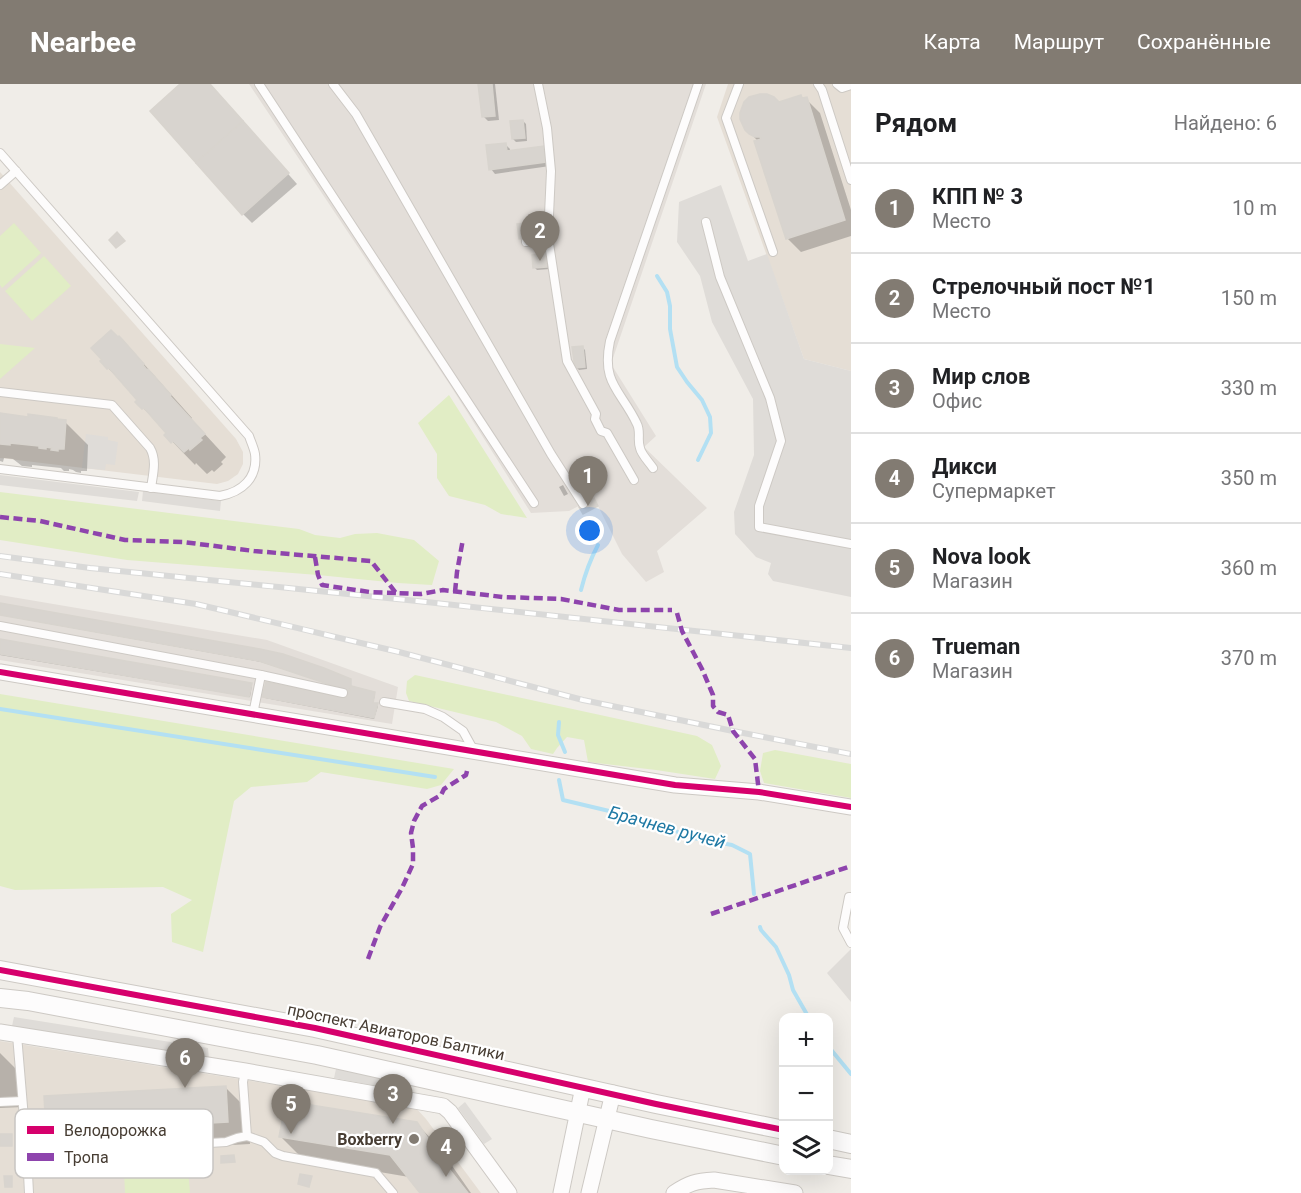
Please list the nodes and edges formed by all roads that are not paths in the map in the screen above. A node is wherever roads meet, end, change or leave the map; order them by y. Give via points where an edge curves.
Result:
1 (259, 84) edge
2 (333, 84) edge
3 (538, 84) edge
4 (698, 84) edge
5 (739, 84) edge
6 (818, 84) edge
7 (837, 84) edge
8 (851, 85) edge
9 (0, 153) edge
10 (848, 163) edge
11 (15, 171) junction
12 (851, 180) edge
13 (0, 185) edge
14 (706, 222) dead end
15 (548, 237) junction
16 (526, 242) dead end
17 (773, 252) dead end
18 (0, 392) edge
19 (653, 468) dead end
20 (0, 469) edge
21 (634, 480) dead end
22 (151, 488) junction
23 (534, 503) dead end
24 (583, 504) dead end
25 (851, 544) edge
26 (0, 626) edge
27 (0, 672) edge
28 (261, 675) junction
29 (343, 693) dead end
30 (384, 702) dead end
31 (253, 714) junction
32 (474, 751) junction
33 (851, 807) edge
34 (851, 897) edge
35 (851, 943) edge
36 (0, 970) edge
37 (0, 998) edge
38 (0, 1032) edge
39 (16, 1035) junction
40 (244, 1071) junction
41 (583, 1087) junction
42 (612, 1094) junction
43 (22, 1101) junction
44 (0, 1102) edge
45 (23, 1109) edge
46 (578, 1112) junction
47 (607, 1119) junction
48 (779, 1129) edge
49 (247, 1136) junction
50 (833, 1140) edge
51 (213, 1143) edge
52 (851, 1144) edge
53 (779, 1155) edge
54 (833, 1166) edge
55 (851, 1169) edge
56 (28, 1178) edge
57 (29, 1193) edge
58 (393, 1193) edge
59 (509, 1193) edge
60 (561, 1193) edge
61 (589, 1193) edge
62 (674, 1193) edge
63 (795, 1193) edge

1 - 23 lane
2 - 24 lane via 357,114
3 - 15 lane via 548,128 551,171
4 - 19 lane via 607,357 613,386 638,426 640,448
5 - 17 lane via 726,118
6 - 10 lane
7 - 8 lane via 842,88
9 - 11 lane
10 - 12 lane
11 - 13 lane
11 - 22 lane via 249,436 256,466 252,477 233,494
14 - 25 lane via 720,277 770,398 781,441 759,506 759,527
15 - 16 lane
15 - 21 lane via 567,361 601,431 607,433
18 - 22 lane via 112,405 153,454
20 - 22 lane
26 - 28 lane
27 - 31 street
28 - 29 lane
28 - 31 lane
30 - 32 lane via 425,709 443,717 463,730
31 - 32 street
32 - 33 street via 675,785 759,792
34 - 35 lane via 843,928
36 - 41 street, проспект Авиаторов Балтики via 315,1028
37 - 46 street via 317,1055
38 - 39 street
39 - 40 street
39 - 43 lane
40 - 49 lane
40 - 59 street via 443,1106
41 - 42 street, проспект Авиаторов Балтики
41 - 46 street
42 - 47 street
42 - 48 street, проспект Авиаторов Балтики
43 - 44 lane
43 - 45 lane
46 - 47 street
46 - 60 street
47 - 53 street
47 - 61 street
49 - 51 lane
49 - 58 lane via 264,1142 283,1156 376,1173
50 - 52 street
54 - 55 street
56 - 57 lane
62 - 63 street via 700,1180

